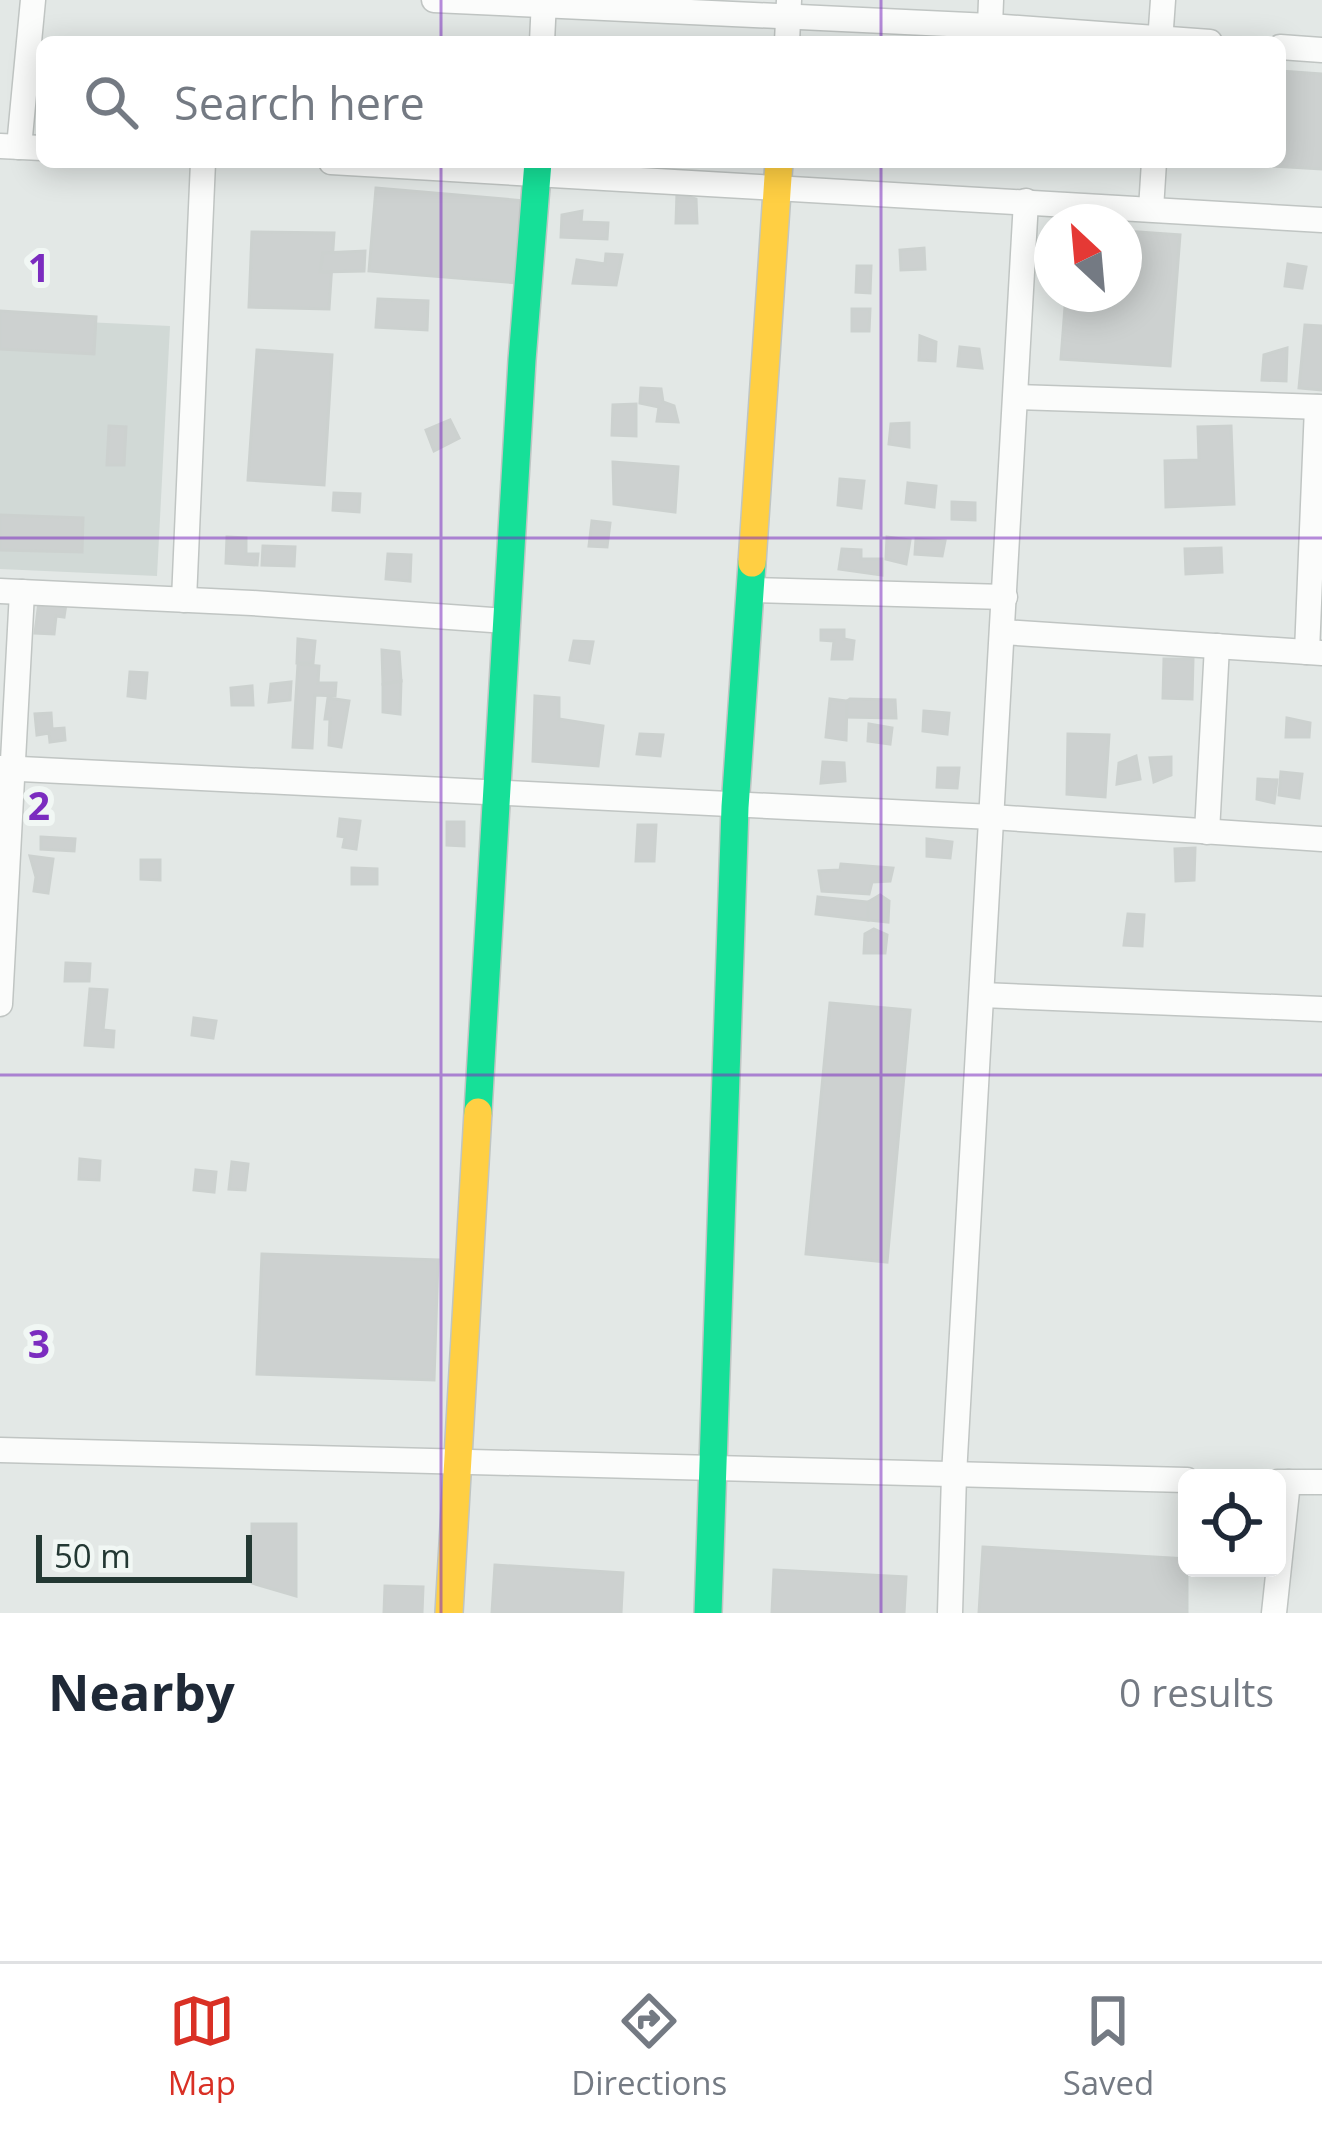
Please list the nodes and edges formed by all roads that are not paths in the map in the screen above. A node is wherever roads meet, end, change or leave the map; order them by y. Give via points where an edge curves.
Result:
1 (34, 0) edge
2 (434, 0) edge
3 (991, 0) edge
4 (1163, 0) edge
5 (544, 3) edge
6 (788, 20) edge
7 (990, 26) junction
8 (542, 36) edge
9 (1111, 36) edge
10 (1160, 36) edge
11 (1286, 47) edge
12 (1322, 50) edge
13 (20, 147) edge
14 (203, 168) edge
15 (538, 168) edge
16 (568, 168) edge
17 (1154, 168) edge
18 (778, 175) edge
19 (1026, 201) junction
20 (1151, 209) junction
21 (1322, 220) edge
22 (1016, 397) junction
23 (1320, 407) edge
24 (750, 590) junction
25 (11, 591) edge
26 (1005, 597) junction
27 (184, 600) junction
28 (506, 621) junction
29 (1004, 632) junction
30 (1217, 646) junction
31 (1314, 653) edge
32 (6, 768) edge
33 (497, 795) junction
34 (735, 807) junction
35 (992, 817) junction
36 (1207, 832) junction
37 (1322, 839) edge
38 (982, 995) junction
39 (0, 1004) edge
40 (1322, 1009) edge
41 (0, 1450) edge
42 (457, 1463) junction
43 (712, 1470) junction
44 (954, 1475) junction
45 (1178, 1480) edge
46 (1286, 1482) edge
47 (1322, 1482) edge
48 (1276, 1577) edge
49 (449, 1613) edge
50 (708, 1613) edge
51 (950, 1613) edge
52 (1274, 1613) edge

1 - 13 street
2 - 5 street
3 - 7 street
4 - 10 street
5 - 6 street
5 - 8 street
6 - 7 street
7 - 9 street
11 - 12 street
14 - 27 street
15 - 28 street
16 - 18 street
17 - 20 street
18 - 19 street
18 - 24 street
19 - 20 street
19 - 22 street
20 - 21 street
22 - 23 street
22 - 26 street
23 - 31 street
24 - 26 street
24 - 34 street
25 - 27 street
25 - 32 street
26 - 29 street
27 - 28 street
28 - 33 street
29 - 30 street
29 - 35 street
30 - 31 street
30 - 36 street
32 - 33 street
32 - 39 street
33 - 34 street
33 - 42 street
34 - 35 street
34 - 43 street
35 - 36 street
35 - 38 street
36 - 37 street
38 - 40 street
38 - 44 street
41 - 42 street
42 - 43 street
42 - 49 street
43 - 44 street
43 - 50 street
44 - 45 street
44 - 51 street
46 - 47 street
48 - 52 street

